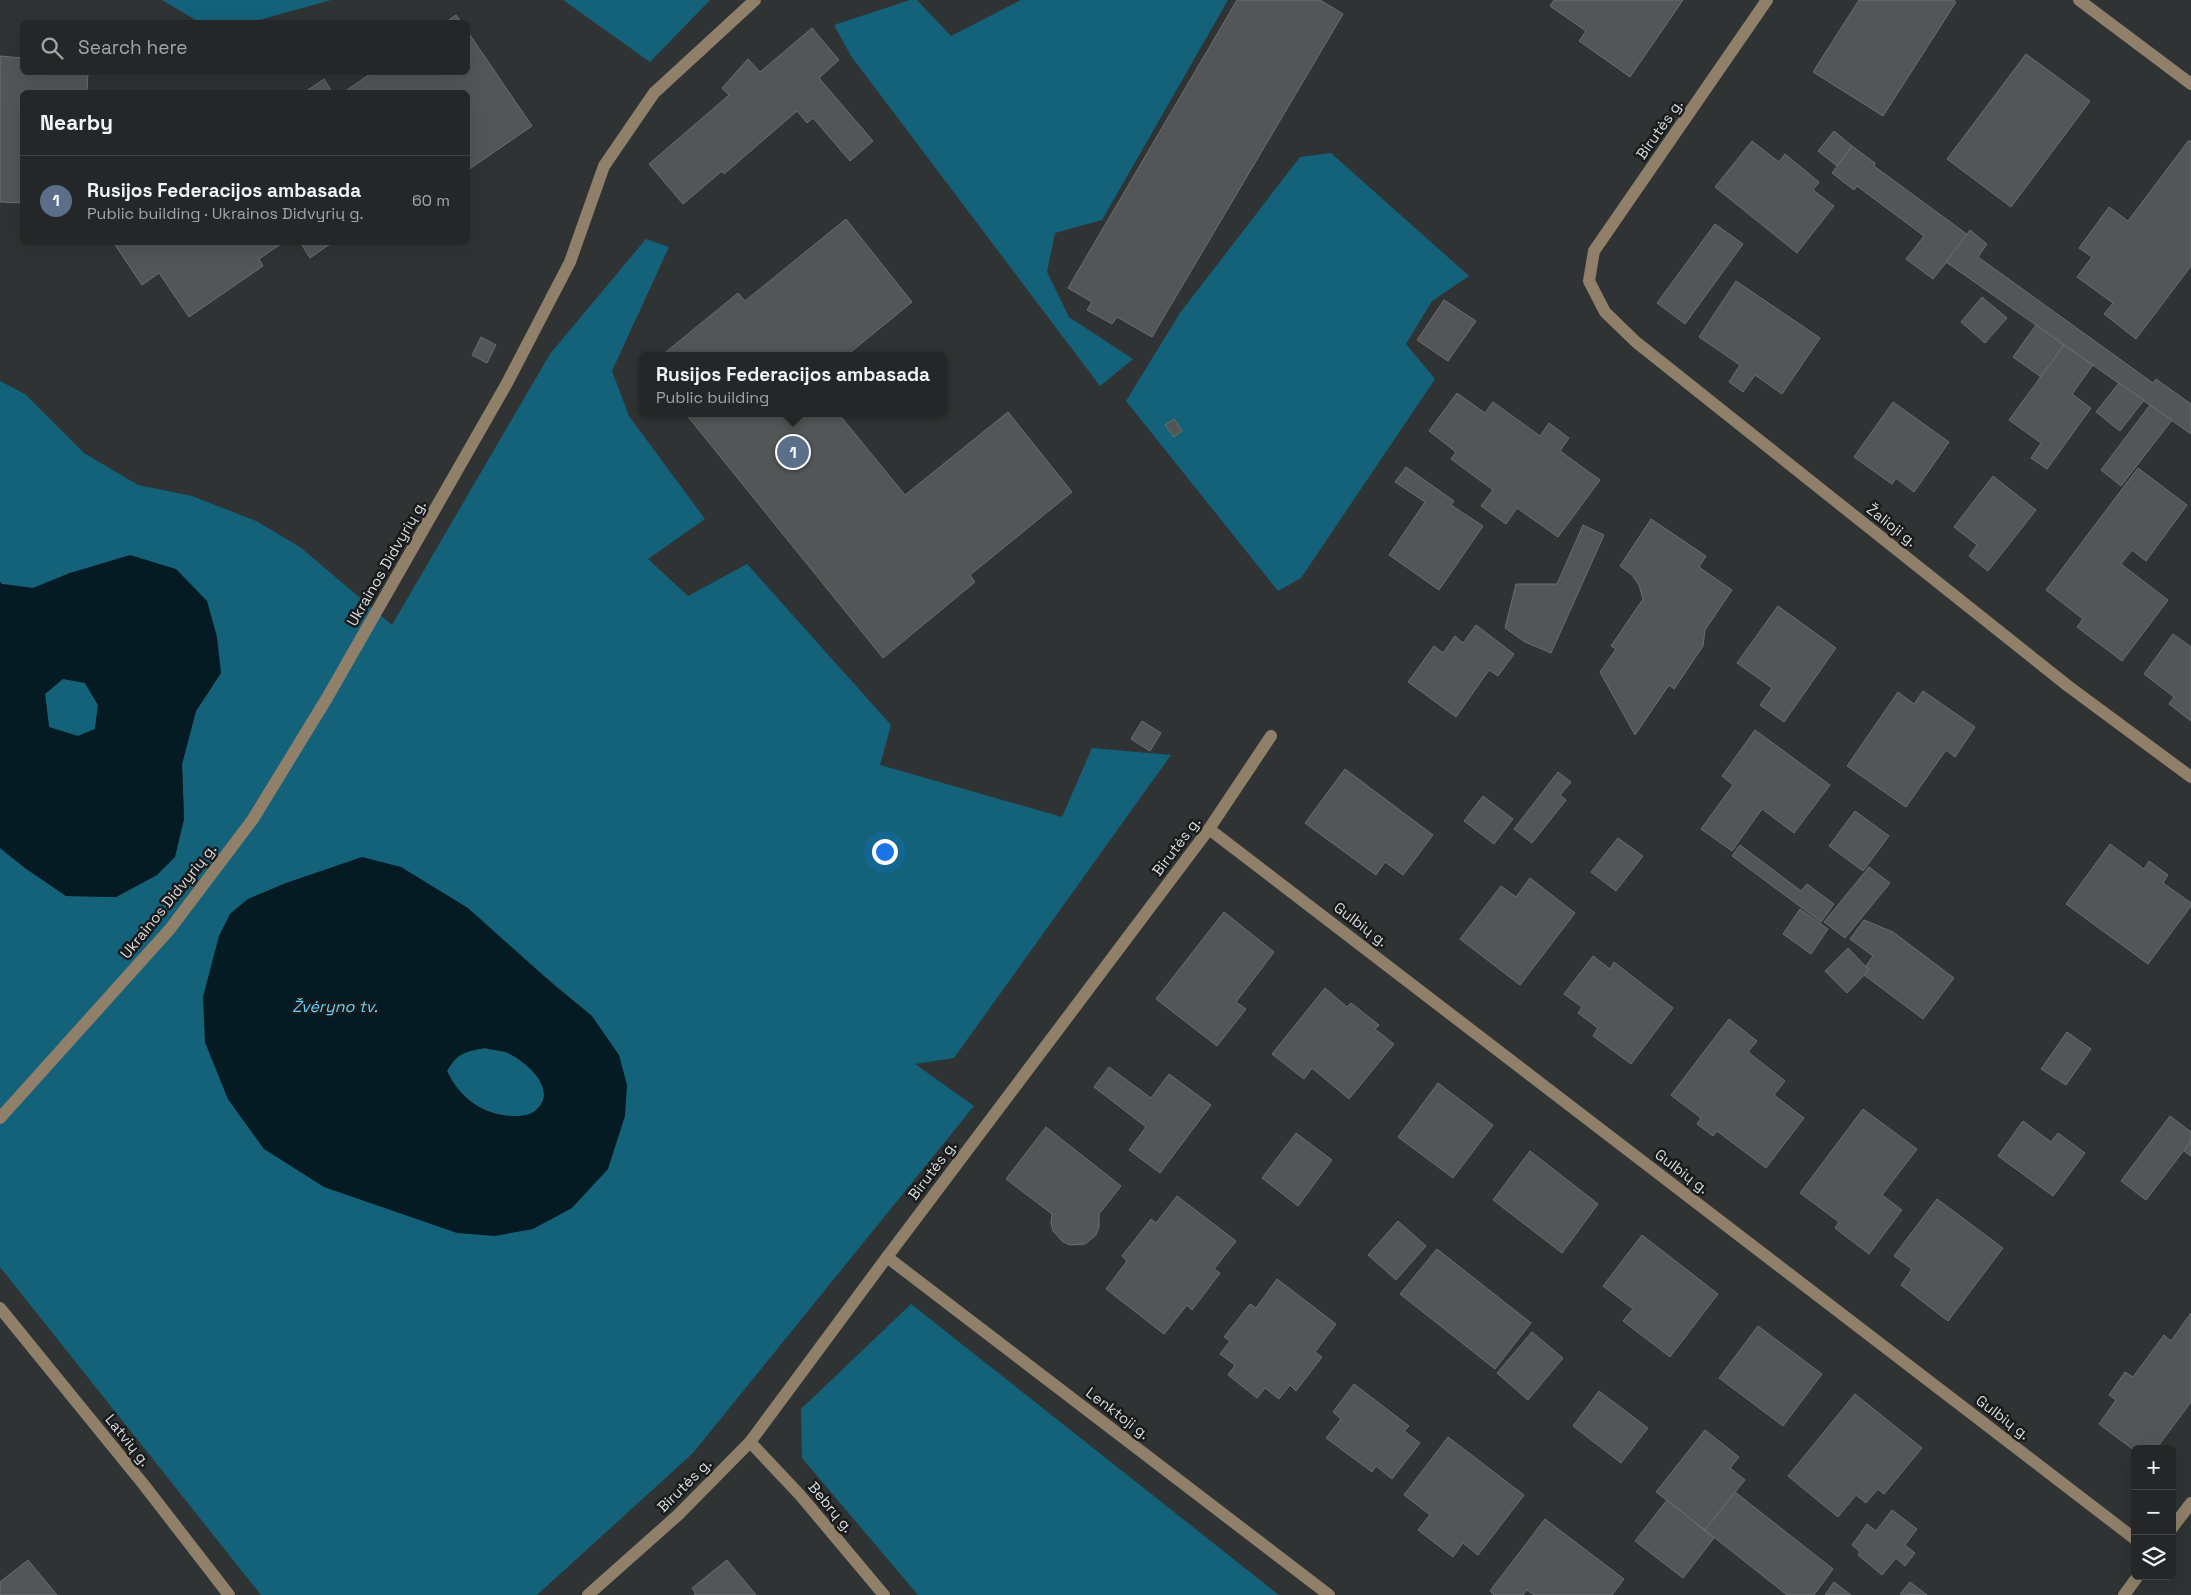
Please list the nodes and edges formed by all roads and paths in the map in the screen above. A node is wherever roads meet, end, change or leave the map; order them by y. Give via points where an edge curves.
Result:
1 (755, 0) edge
2 (1768, 0) edge
3 (2079, 0) edge
4 (2191, 84) edge
5 (1590, 281) joint
6 (1271, 736) dead end
7 (2191, 777) edge
8 (1210, 829) junction
9 (0, 1118) edge
10 (887, 1257) junction
11 (0, 1308) edge
12 (750, 1442) junction
13 (2191, 1502) edge
14 (2176, 1523) edge
15 (2131, 1535) edge
16 (2135, 1580) edge
17 (229, 1595) edge
18 (588, 1595) edge
19 (884, 1595) edge
20 (1329, 1595) edge
21 (2124, 1595) edge

1 - 9 street, Ukrainos Didvyrių g. via 654,92 604,166 570,262 506,385 327,698 253,818 170,929
2 - 5 street, Birutės g. via 1594,252
3 - 4 street
5 - 7 street, Žalioji g. via 1605,312 1636,342 2068,686
6 - 8 street, Birutės g.
8 - 10 street, Birutės g.
8 - 15 street, Gulbių g.
10 - 12 street, Birutės g.
10 - 20 street, Lenktoji g.
11 - 17 street, Latvių g.
12 - 18 street, Birutės g. via 678,1515
12 - 19 street, Bebrų g. via 800,1495
13 - 14 street
16 - 21 street

